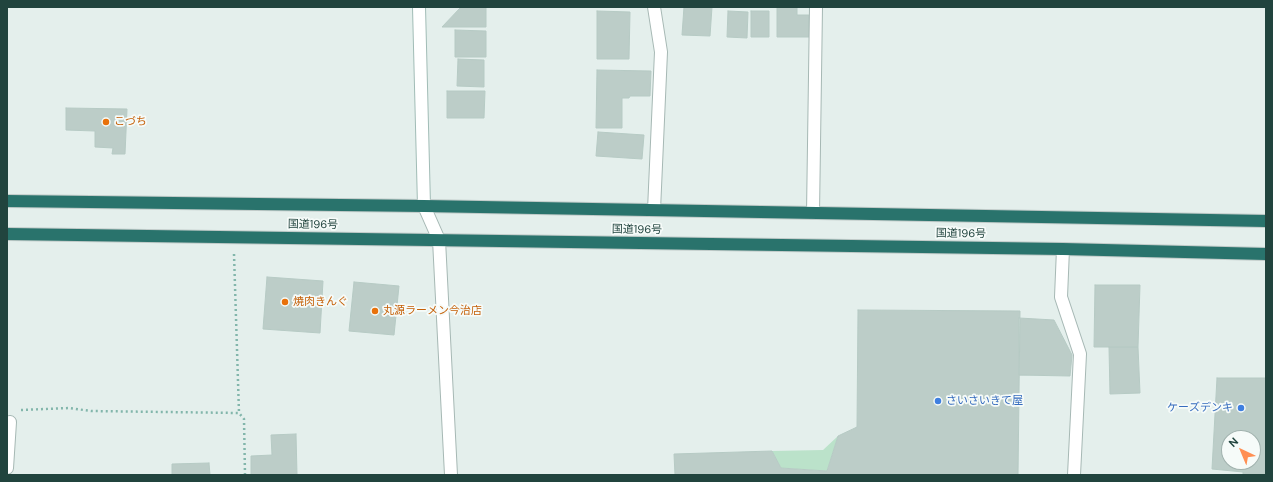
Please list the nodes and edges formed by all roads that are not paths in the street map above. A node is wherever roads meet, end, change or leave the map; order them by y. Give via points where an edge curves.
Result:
1 (419, 7) edge
2 (654, 7) edge
3 (816, 7) edge
4 (7, 201) edge
5 (424, 206) junction
6 (654, 210) junction
7 (813, 213) junction
8 (1266, 221) edge
9 (7, 234) edge
10 (440, 240) junction
11 (1063, 249) junction
12 (1266, 254) edge
13 (10, 422) road end
14 (7, 468) edge
15 (451, 475) edge
16 (1074, 475) edge

1 - 5 street
2 - 6 street via 660,52
3 - 7 street
4 - 5 highway, 国道196号
5 - 6 highway, 国道196号
5 - 10 street
6 - 7 highway, 国道196号
7 - 8 highway, 国道196号
9 - 10 highway, 国道196号
10 - 11 highway, 国道196号
10 - 15 street
11 - 12 highway, 国道196号
11 - 16 street via 1061,297 1080,354
13 - 14 street

